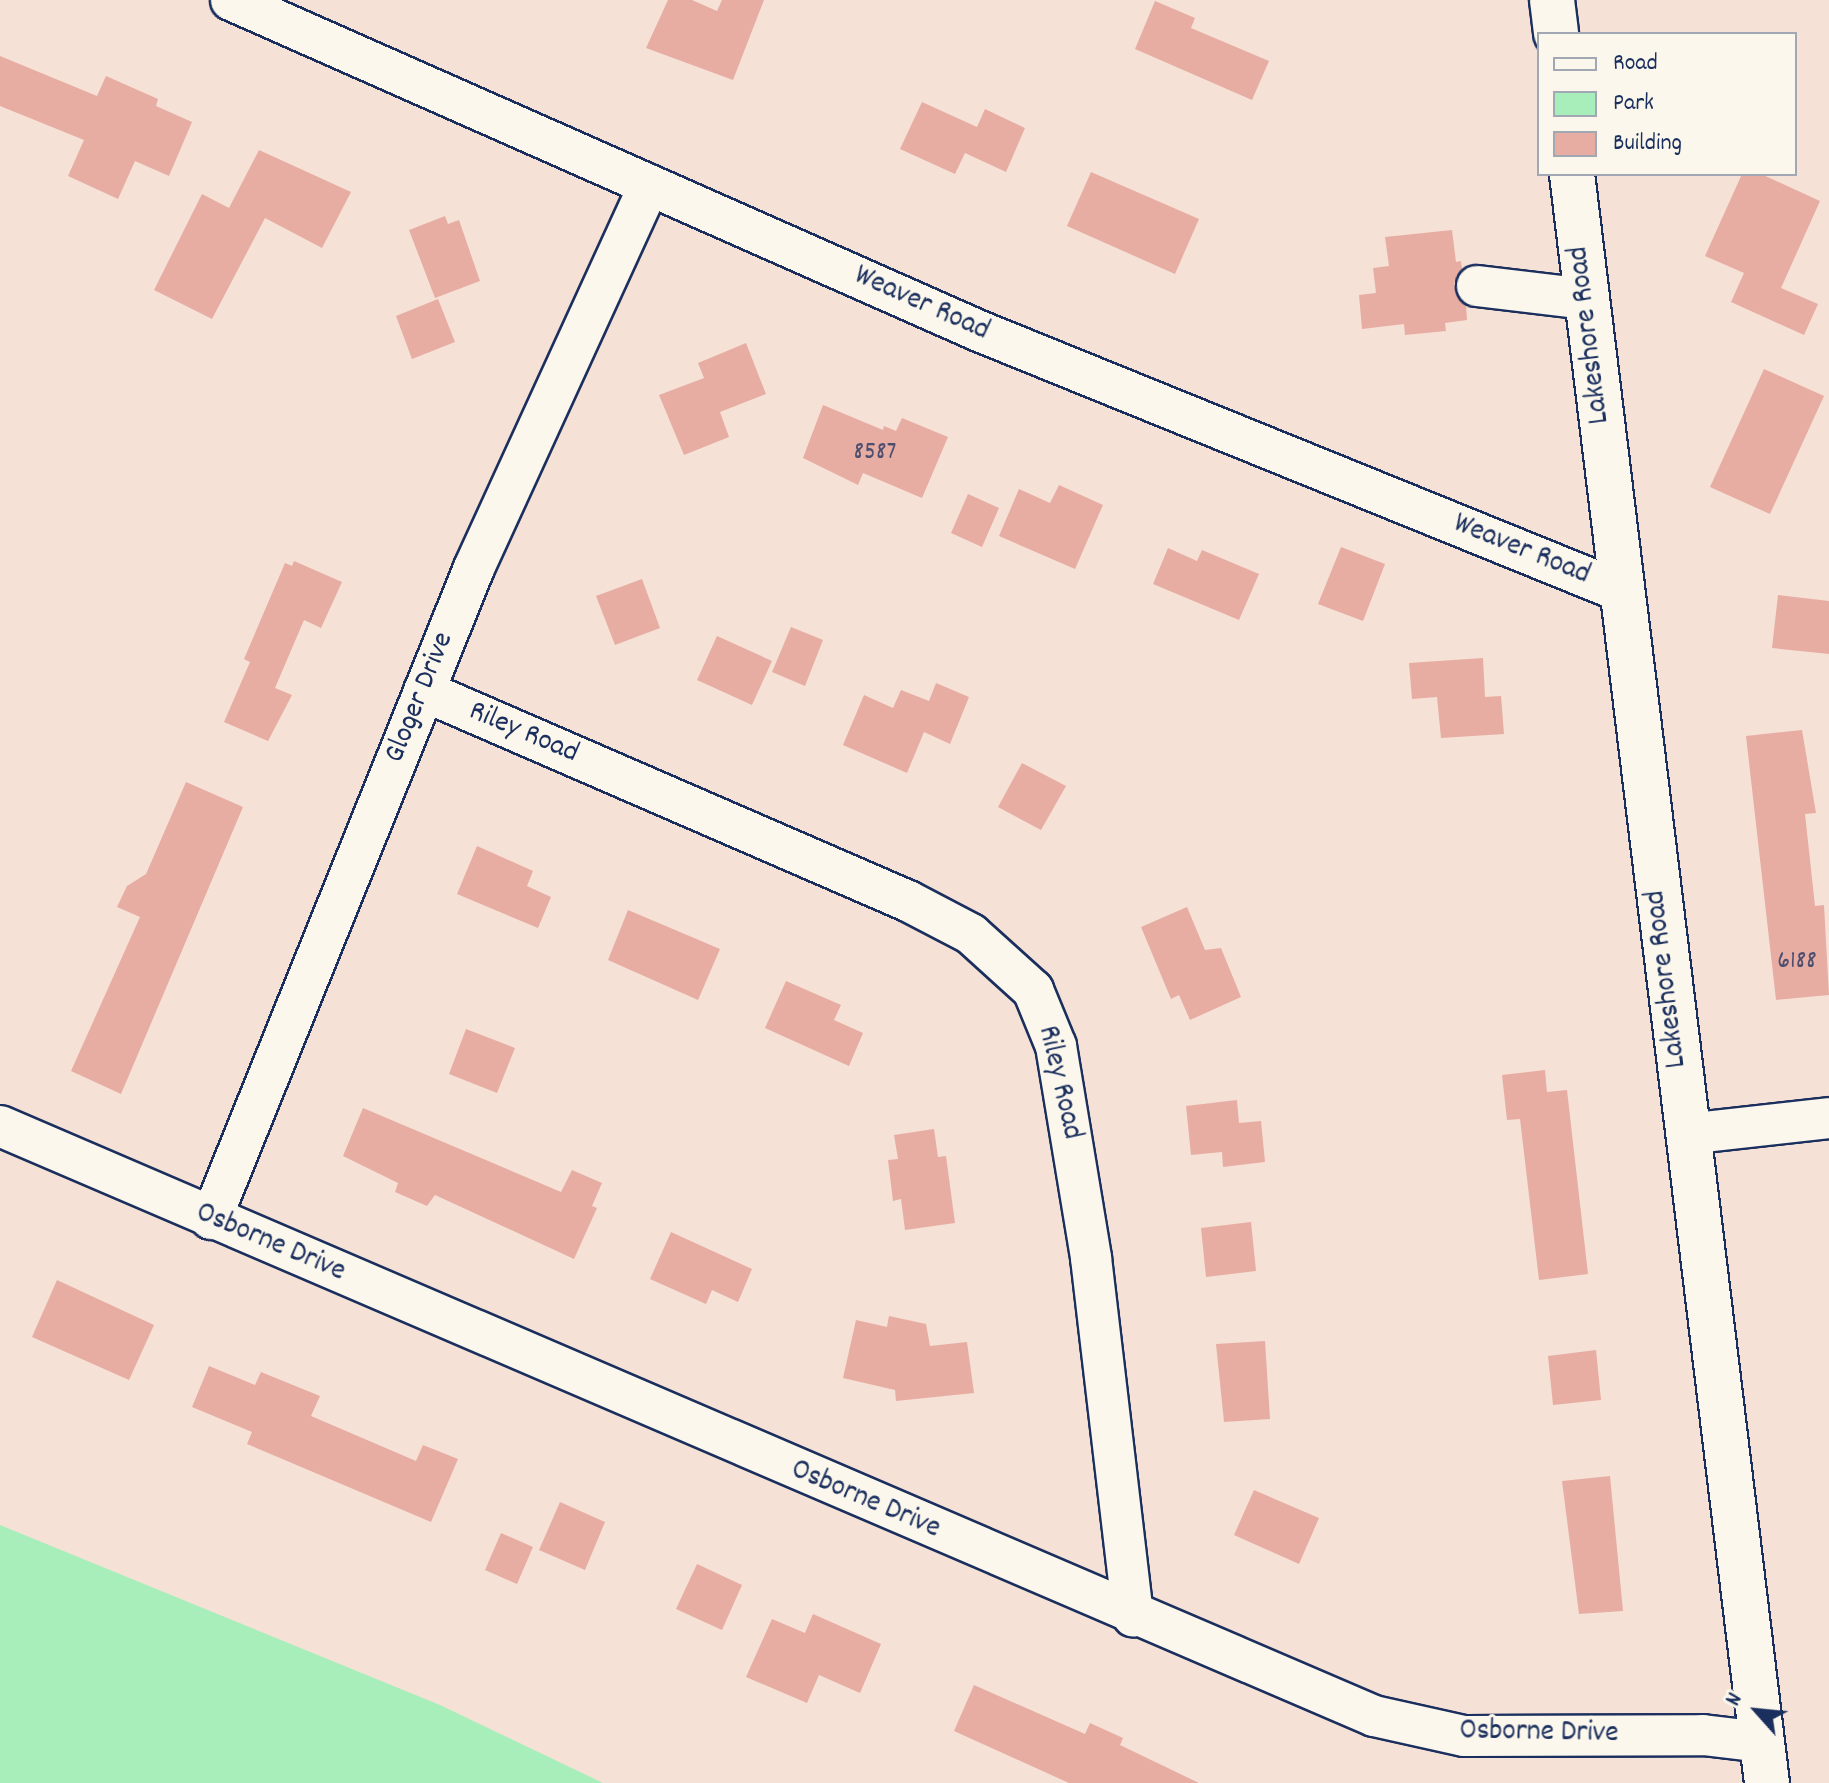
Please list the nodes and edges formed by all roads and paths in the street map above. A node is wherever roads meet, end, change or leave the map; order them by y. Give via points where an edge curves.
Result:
1 (231, 0) edge
2 (1552, 0) edge
3 (1556, 32) edge
4 (1572, 176) edge
5 (649, 185) junction
6 (1477, 286) dead end
7 (1586, 299) junction
8 (1620, 591) junction
9 (424, 691) junction
10 (1829, 1118) edge
11 (0, 1126) edge
12 (1687, 1134) junction
13 (211, 1219) junction
14 (1133, 1617) junction
15 (1764, 1762) edge

1 - 5 street, Weaver Road
2 - 3 street
4 - 7 street, Lakeshore Road
5 - 8 street, Weaver Road via 979,331
5 - 9 street, Gloger Drive via 474,568
6 - 7 street
7 - 8 street, Lakeshore Road
8 - 12 street, Lakeshore Road
9 - 13 street, Gloger Drive
9 - 14 street, Riley Road via 908,901 971,934 1033,990 1056,1046 1089,1243
10 - 12 street
11 - 13 street, Osborne Drive
12 - 15 street, Lakeshore Road
13 - 14 street, Osborne Drive
14 - 15 street, Osborne Drive via 1374,1716 1464,1736 1703,1735

